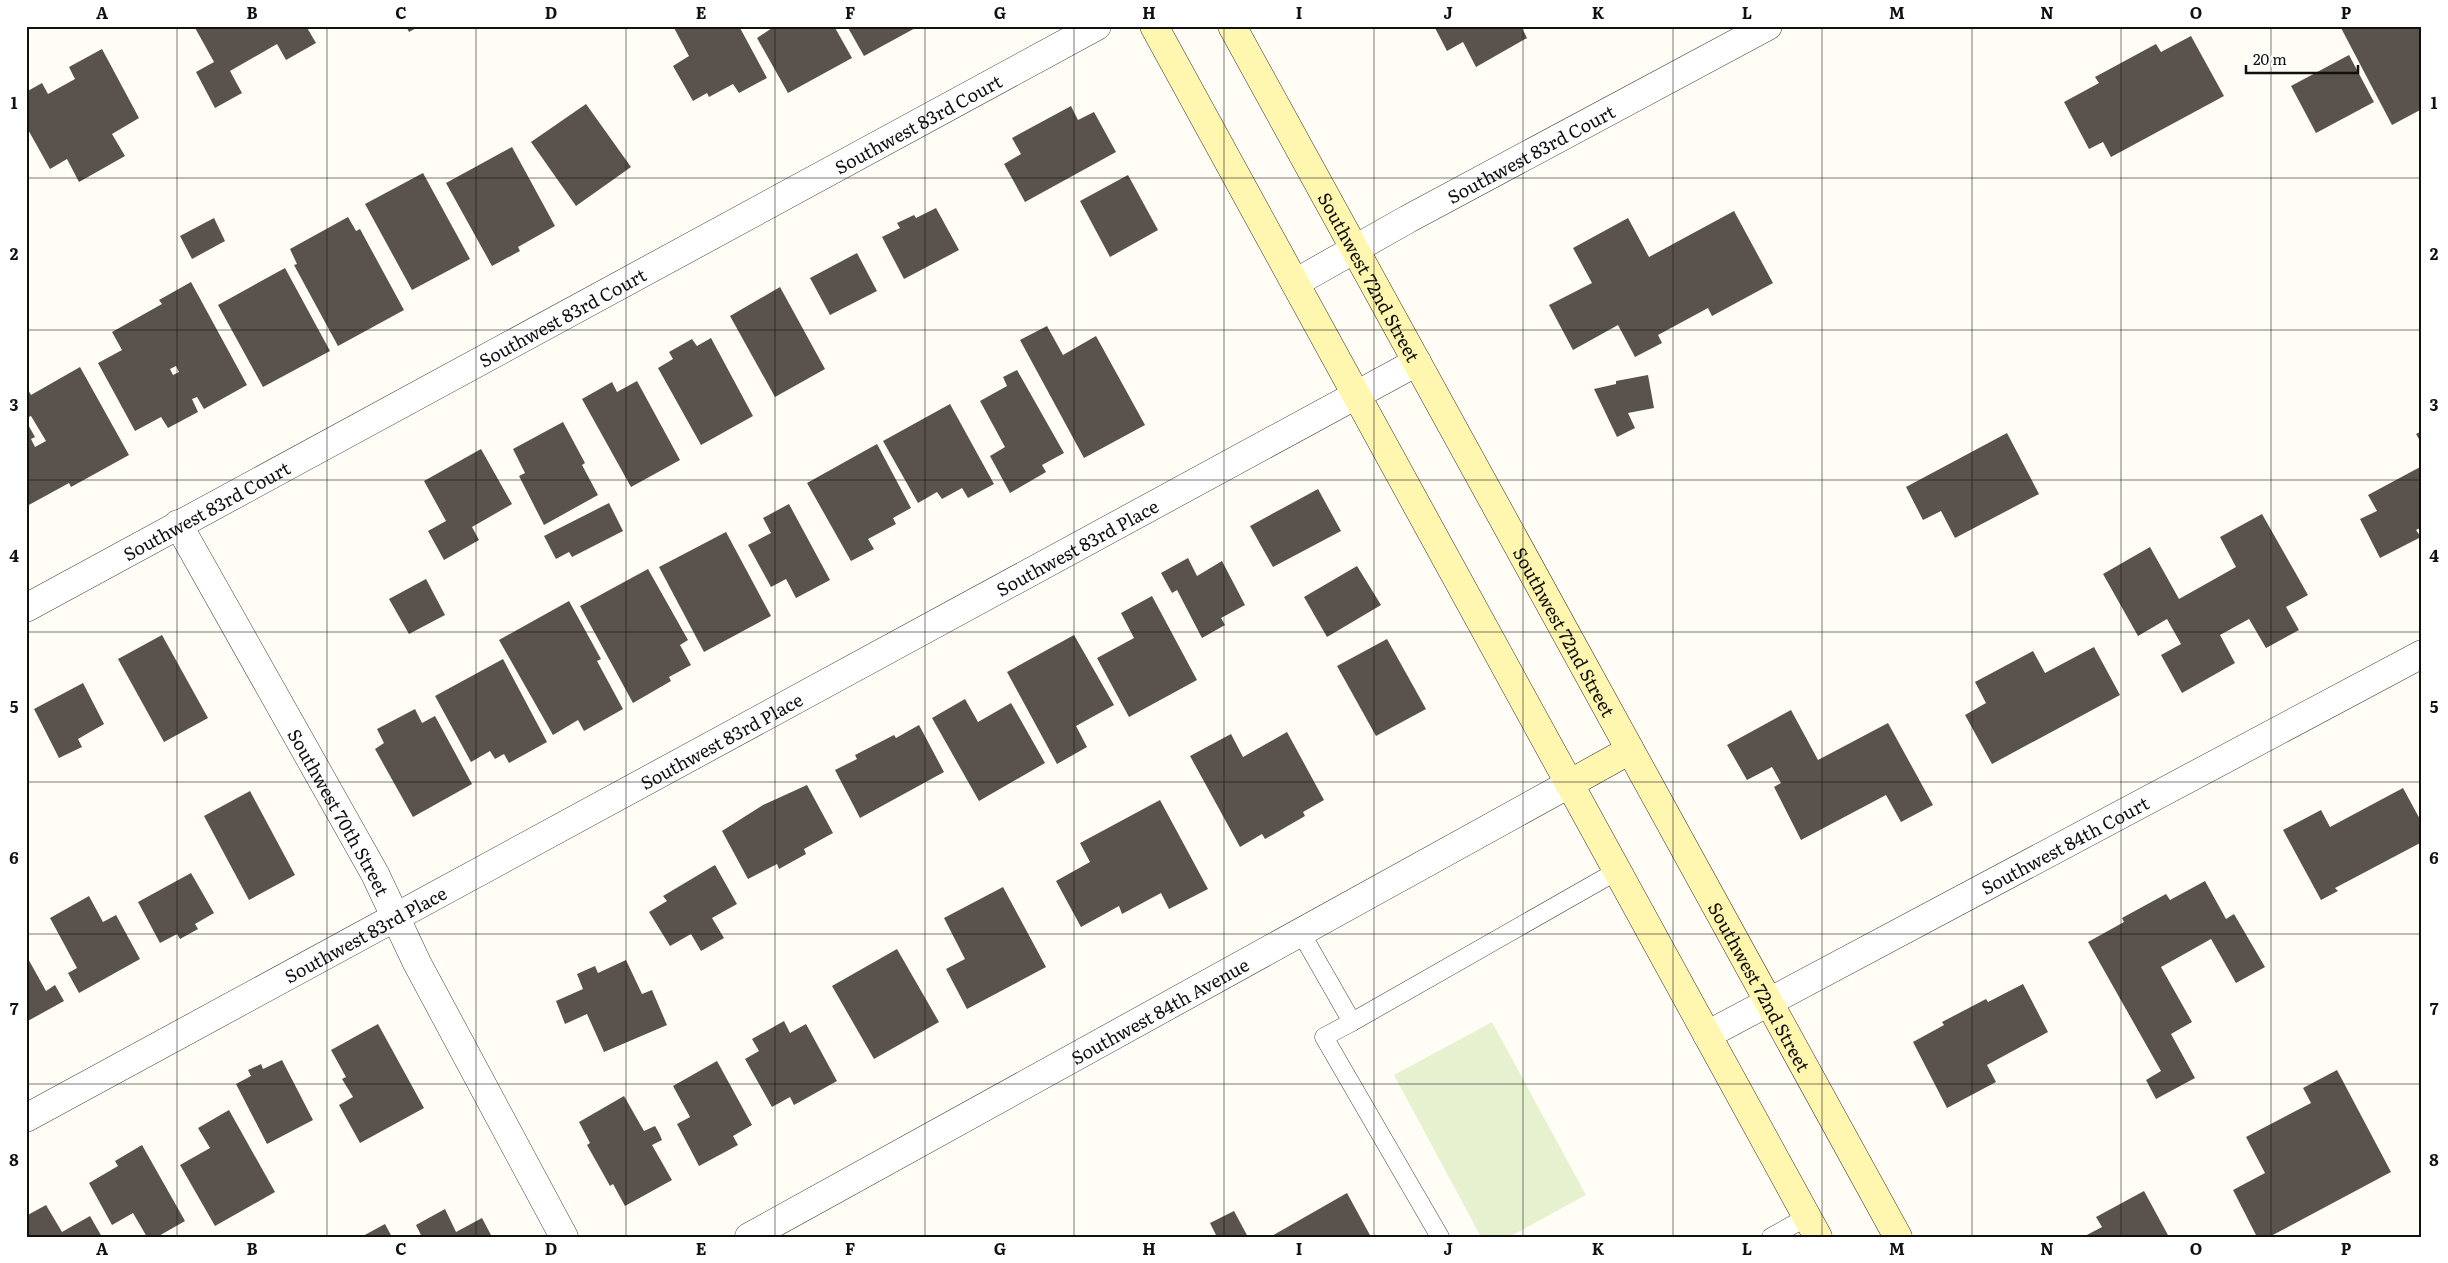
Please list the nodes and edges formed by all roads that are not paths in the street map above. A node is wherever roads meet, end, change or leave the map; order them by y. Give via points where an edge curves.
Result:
1 (1097, 26) edge
2 (1154, 26) edge
3 (1232, 26) edge
4 (1768, 26) edge
5 (1353, 250) junction
6 (1295, 283) junction
7 (1417, 362) junction
8 (1357, 395) junction
9 (178, 524) junction
10 (26, 608) edge
11 (2422, 654) edge
12 (1630, 750) junction
13 (1569, 784) junction
14 (1617, 870) junction
15 (395, 916) junction
16 (1300, 931) junction
17 (1770, 1002) junction
18 (1352, 1022) junction
19 (1707, 1035) junction
20 (26, 1118) edge
21 (1812, 1227) edge
22 (564, 1237) edge
23 (750, 1237) edge
24 (1440, 1237) edge
25 (1771, 1237) edge
26 (1898, 1237) edge

1 - 9 street, Southwest 83rd Court
2 - 6 main road
3 - 5 main road, Southwest 72nd Street
4 - 5 street, Southwest 83rd Court
5 - 6 street, Southwest 83rd Court
5 - 7 main road, Southwest 72nd Street
6 - 8 main road
7 - 8 street, Southwest 83rd Place
7 - 12 main road, Southwest 72nd Street
8 - 13 main road
8 - 15 street, Southwest 83rd Place
9 - 10 street, Southwest 83rd Court
9 - 15 street, Southwest 70th Street
11 - 17 street, Southwest 84th Court
12 - 13 main road
12 - 17 main road, Southwest 72nd Street
13 - 14 main road
13 - 16 street, Southwest 84th Avenue
14 - 18 lane
14 - 19 main road
15 - 20 street, Southwest 83rd Place
15 - 22 street, Southwest 70th Street
16 - 18 lane
16 - 23 street, Southwest 84th Avenue
17 - 19 street, Southwest 84th Court
17 - 26 main road, Southwest 72nd Street
18 - 24 lane via 1324,1037
19 - 21 main road
21 - 25 lane

